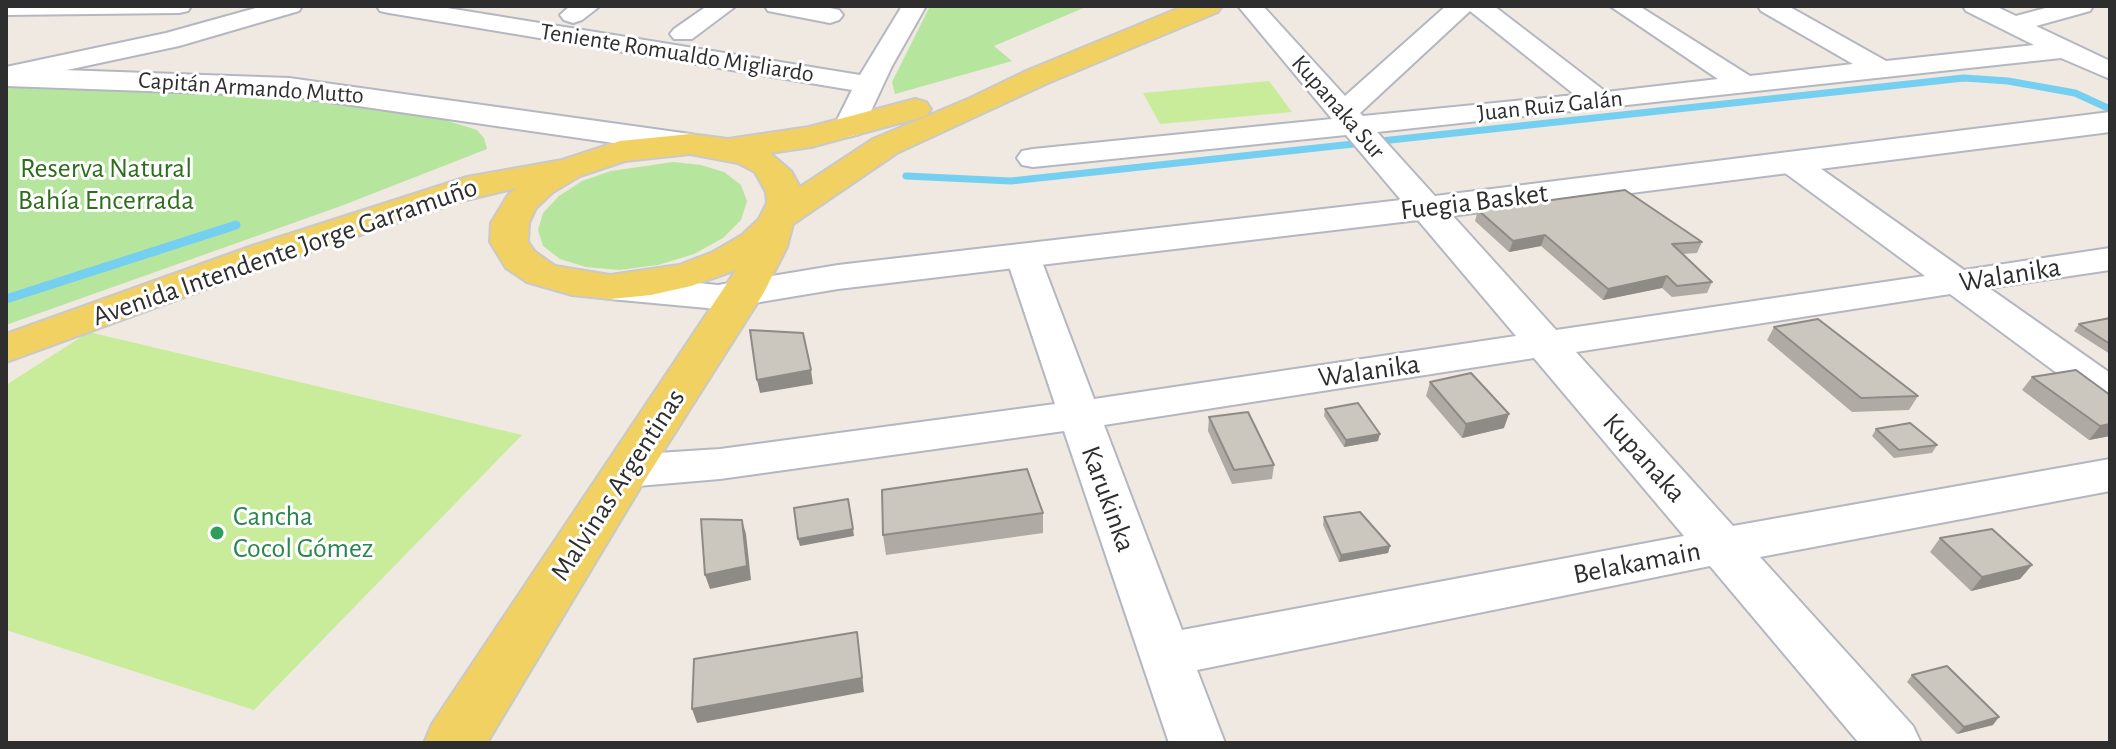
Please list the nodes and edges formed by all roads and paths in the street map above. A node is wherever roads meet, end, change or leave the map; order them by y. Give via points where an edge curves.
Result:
1 (179, 6) edge
2 (290, 6) edge
3 (389, 6) edge
4 (515, 6) edge
5 (724, 6) edge
6 (777, 6) edge
7 (914, 6) edge
8 (1208, 6) edge
9 (1250, 6) edge
10 (1461, 6) edge
11 (1478, 6) edge
12 (1622, 6) edge
13 (1770, 6) edge
14 (1975, 6) edge
15 (2081, 6) edge
16 (6, 8) edge
17 (831, 10) edge
18 (581, 11) edge
19 (2014, 24) junction
20 (683, 34) junction
21 (170, 40) junction
22 (824, 42) dead end
23 (2066, 49) junction
24 (1881, 69) junction
25 (2110, 71) edge
26 (874, 75) junction
27 (6, 76) edge
28 (1037, 77) junction
29 (144, 80) junction
30 (1745, 85) junction
31 (1600, 101) junction
32 (495, 116) junction
33 (2109, 123) edge
34 (848, 128) junction
35 (1359, 132) junction
36 (690, 144) junction
37 (728, 149) junction
38 (1033, 158) dead end
39 (1792, 163) junction
40 (577, 166) junction
41 (1427, 208) junction
42 (776, 221) junction
43 (1022, 254) junction
44 (2110, 259) edge
45 (749, 283) junction
46 (1958, 283) junction
47 (610, 287) junction
48 (1544, 345) junction
49 (6, 349) edge
50 (2110, 393) edge
51 (1078, 415) junction
52 (626, 471) junction
53 (2110, 475) edge
54 (1723, 546) junction
55 (1165, 655) junction
56 (454, 743) edge
57 (1197, 743) edge
58 (1893, 743) edge

1 - 16 street
2 - 21 street
3 - 26 street, Teniente Romualdo Migliardo
4 - 18 street, Teniente Romualdo Migliardo
5 - 20 street
6 - 17 street
7 - 26 street
8 - 28 main road
9 - 35 street, Kupanaka Sur
10 - 35 street
11 - 31 street
12 - 30 street
13 - 24 street
14 - 19 street
15 - 19 street
17 - 22 street
18 - 20 street, Teniente Romualdo Migliardo
19 - 23 street
20 - 26 street, Teniente Romualdo Migliardo
21 - 27 street
21 - 29 street via 134,59 132,74
23 - 24 street, Juan Ruiz Galán
23 - 25 street
24 - 30 street, Juan Ruiz Galán
26 - 34 street
27 - 29 main road, Capitán Armando Mutto
28 - 34 main road
28 - 42 main road via 876,150
29 - 32 main road, Capitán Armando Mutto via 289,87
30 - 31 street, Juan Ruiz Galán
31 - 35 street, Juan Ruiz Galán
32 - 36 main road, Capitán Armando Mutto
32 - 40 main road, Capitán Armando Mutto via 554,137
33 - 39 main road, Fuegia Basket
34 - 37 main road
35 - 38 street, Juan Ruiz Galán
35 - 41 street, Kupanaka Sur
36 - 37 main road
36 - 40 main road via 620,151
37 - 42 main road, Malvinas Argentinas via 767,165 779,178 785,203
39 - 41 main road, Fuegia Basket
39 - 46 street
40 - 47 main road via 521,203 510,223 509,242 520,260 541,274
40 - 49 main road, Avenida Intendente Jorge Garramuño via 456,191
41 - 43 main road, Fuegia Basket
41 - 48 street, Kupanaka
42 - 45 main road, Malvinas Argentinas
42 - 47 main road via 755,243 727,260 691,274
43 - 45 main road, Fuegia Basket
43 - 51 street, Karukinka
44 - 46 street, Walanika
45 - 47 main road, Fuegia Basket via 718,297
45 - 52 main road, Malvinas Argentinas
46 - 48 street, Walanika
46 - 50 street
48 - 51 street, Walanika
48 - 54 street, Kupanaka
51 - 52 street, Walanika via 720,464
51 - 55 street, Karukinka
52 - 56 main road, Malvinas Argentinas
53 - 54 street, Belakamain
54 - 55 street, Belakamain
54 - 58 street, Kupanaka
55 - 57 street, Karukinka

